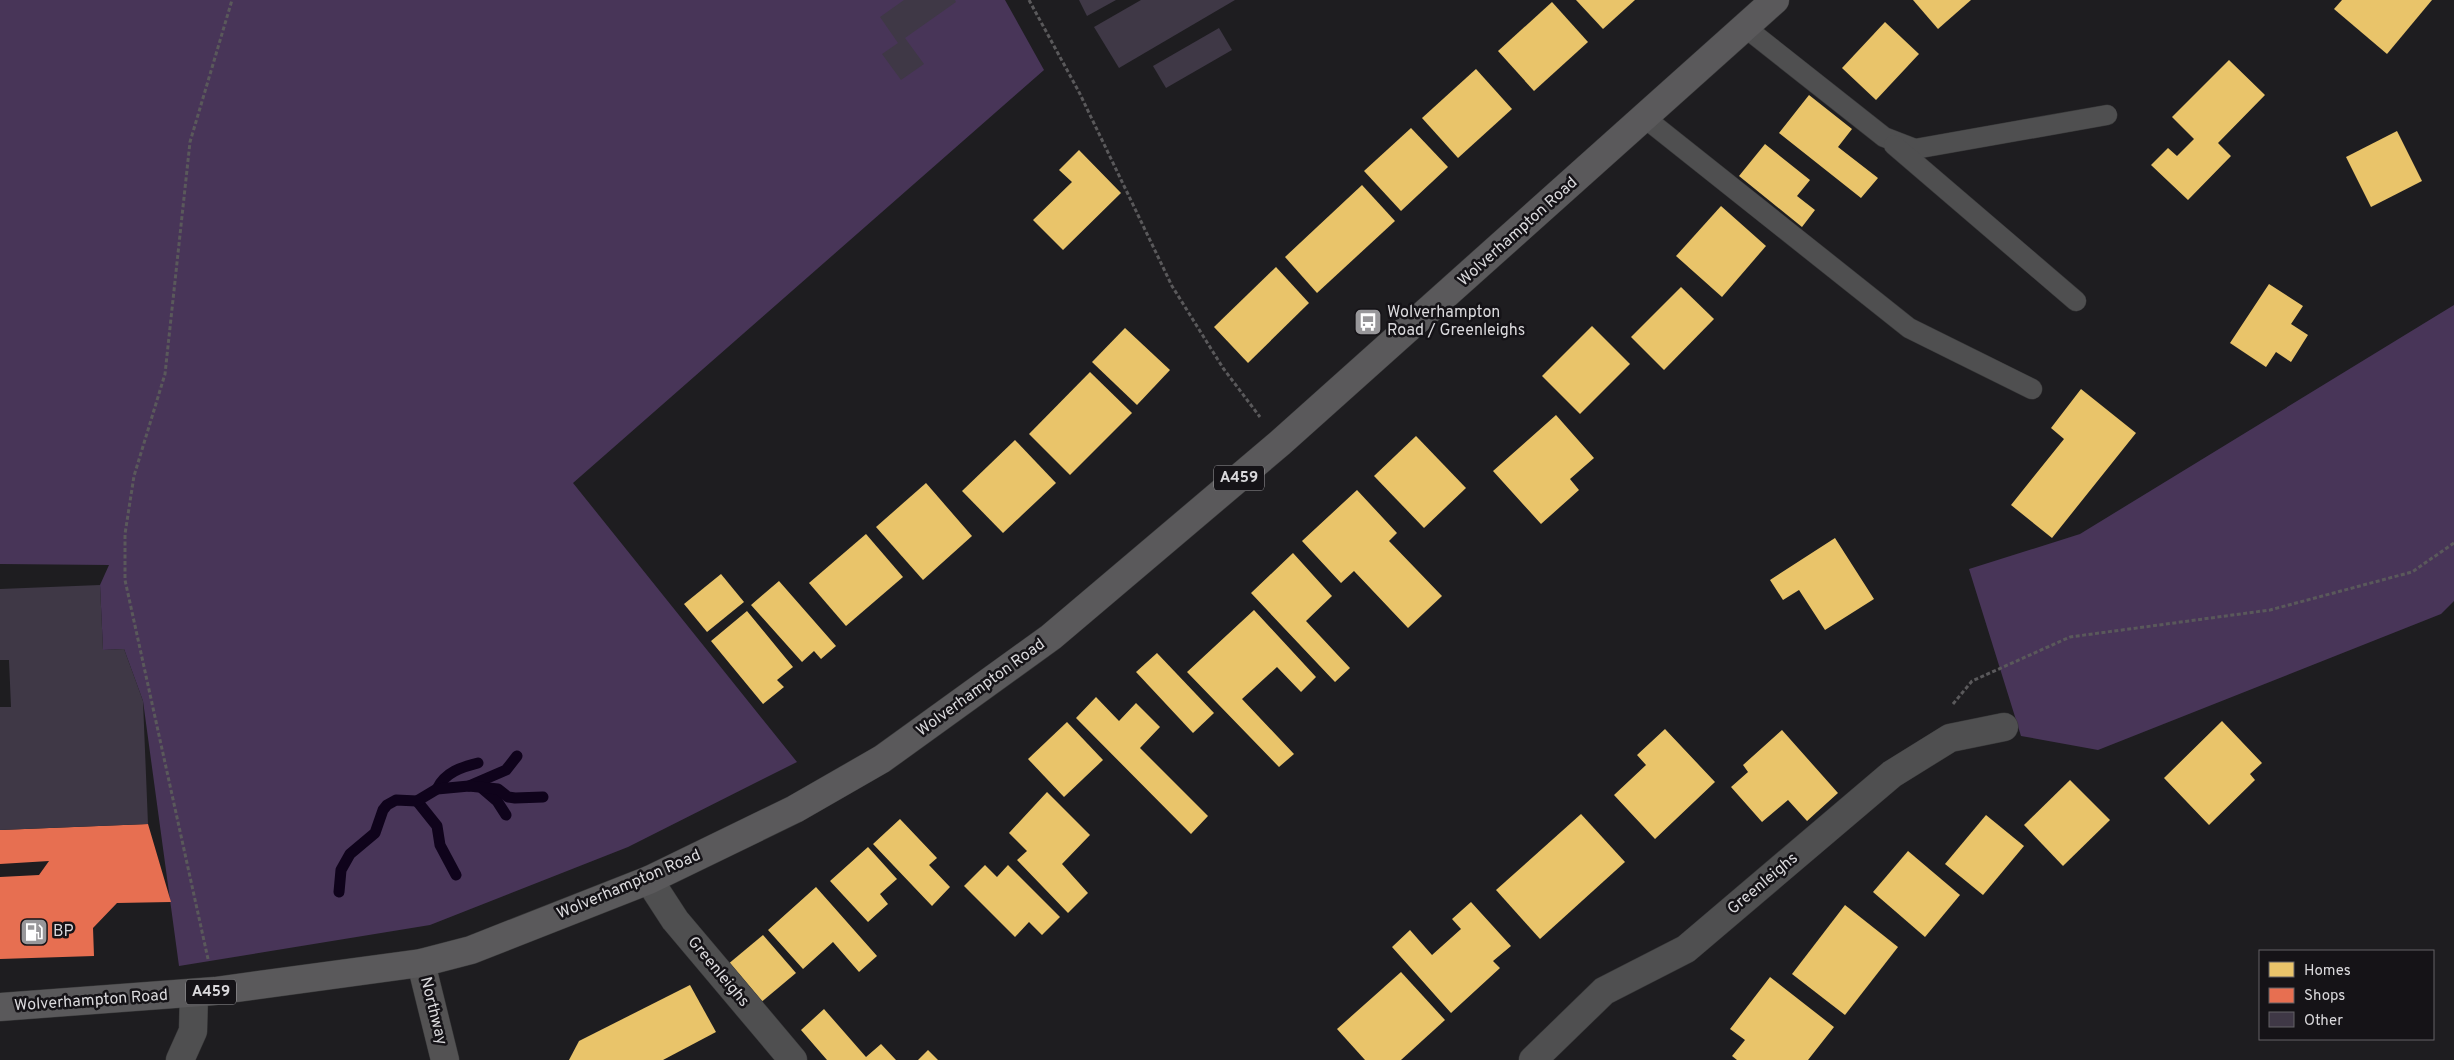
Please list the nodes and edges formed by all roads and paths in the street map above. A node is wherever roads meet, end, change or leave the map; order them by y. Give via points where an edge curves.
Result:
1 (232, 0) edge
2 (1029, 0) edge
3 (1775, 0) edge
4 (1746, 28) junction
5 (2107, 115) dead end
6 (1646, 118) junction
7 (1884, 138) junction
8 (2076, 301) dead end
9 (2032, 389) dead end
10 (1280, 443) junction
11 (2454, 543) edge
12 (1948, 710) dead end
13 (2004, 727) dead end
14 (649, 880) junction
15 (421, 963) junction
16 (204, 992) junction
17 (0, 1007) edge
18 (180, 1060) edge
19 (445, 1060) edge
20 (792, 1060) edge
21 (1533, 1060) edge

1 - 16 path via 190,142 165,374 134,476 125,534 125,580
2 - 10 path via 1079,92 1172,286 1223,368
3 - 4 main road, Wolverhampton Road / A459
4 - 6 main road, Wolverhampton Road / A459
4 - 7 lane
5 - 7 lane via 1915,149
6 - 9 lane via 1909,328
6 - 10 main road, Wolverhampton Road / A459
7 - 8 lane
10 - 14 main road, Wolverhampton Road / A459 via 1052,637 882,759 795,808
11 - 12 path via 2412,572 2270,610 2070,637 1972,681
13 - 21 street, Greenleighs via 1950,738 1892,774 1686,949 1604,991
14 - 15 main road, Wolverhampton Road / A459 via 471,950
14 - 20 street, Greenleighs via 675,920
15 - 16 main road, Wolverhampton Road / A459
15 - 19 street, Northway
16 - 17 main road, Wolverhampton Road / A459
16 - 18 street

